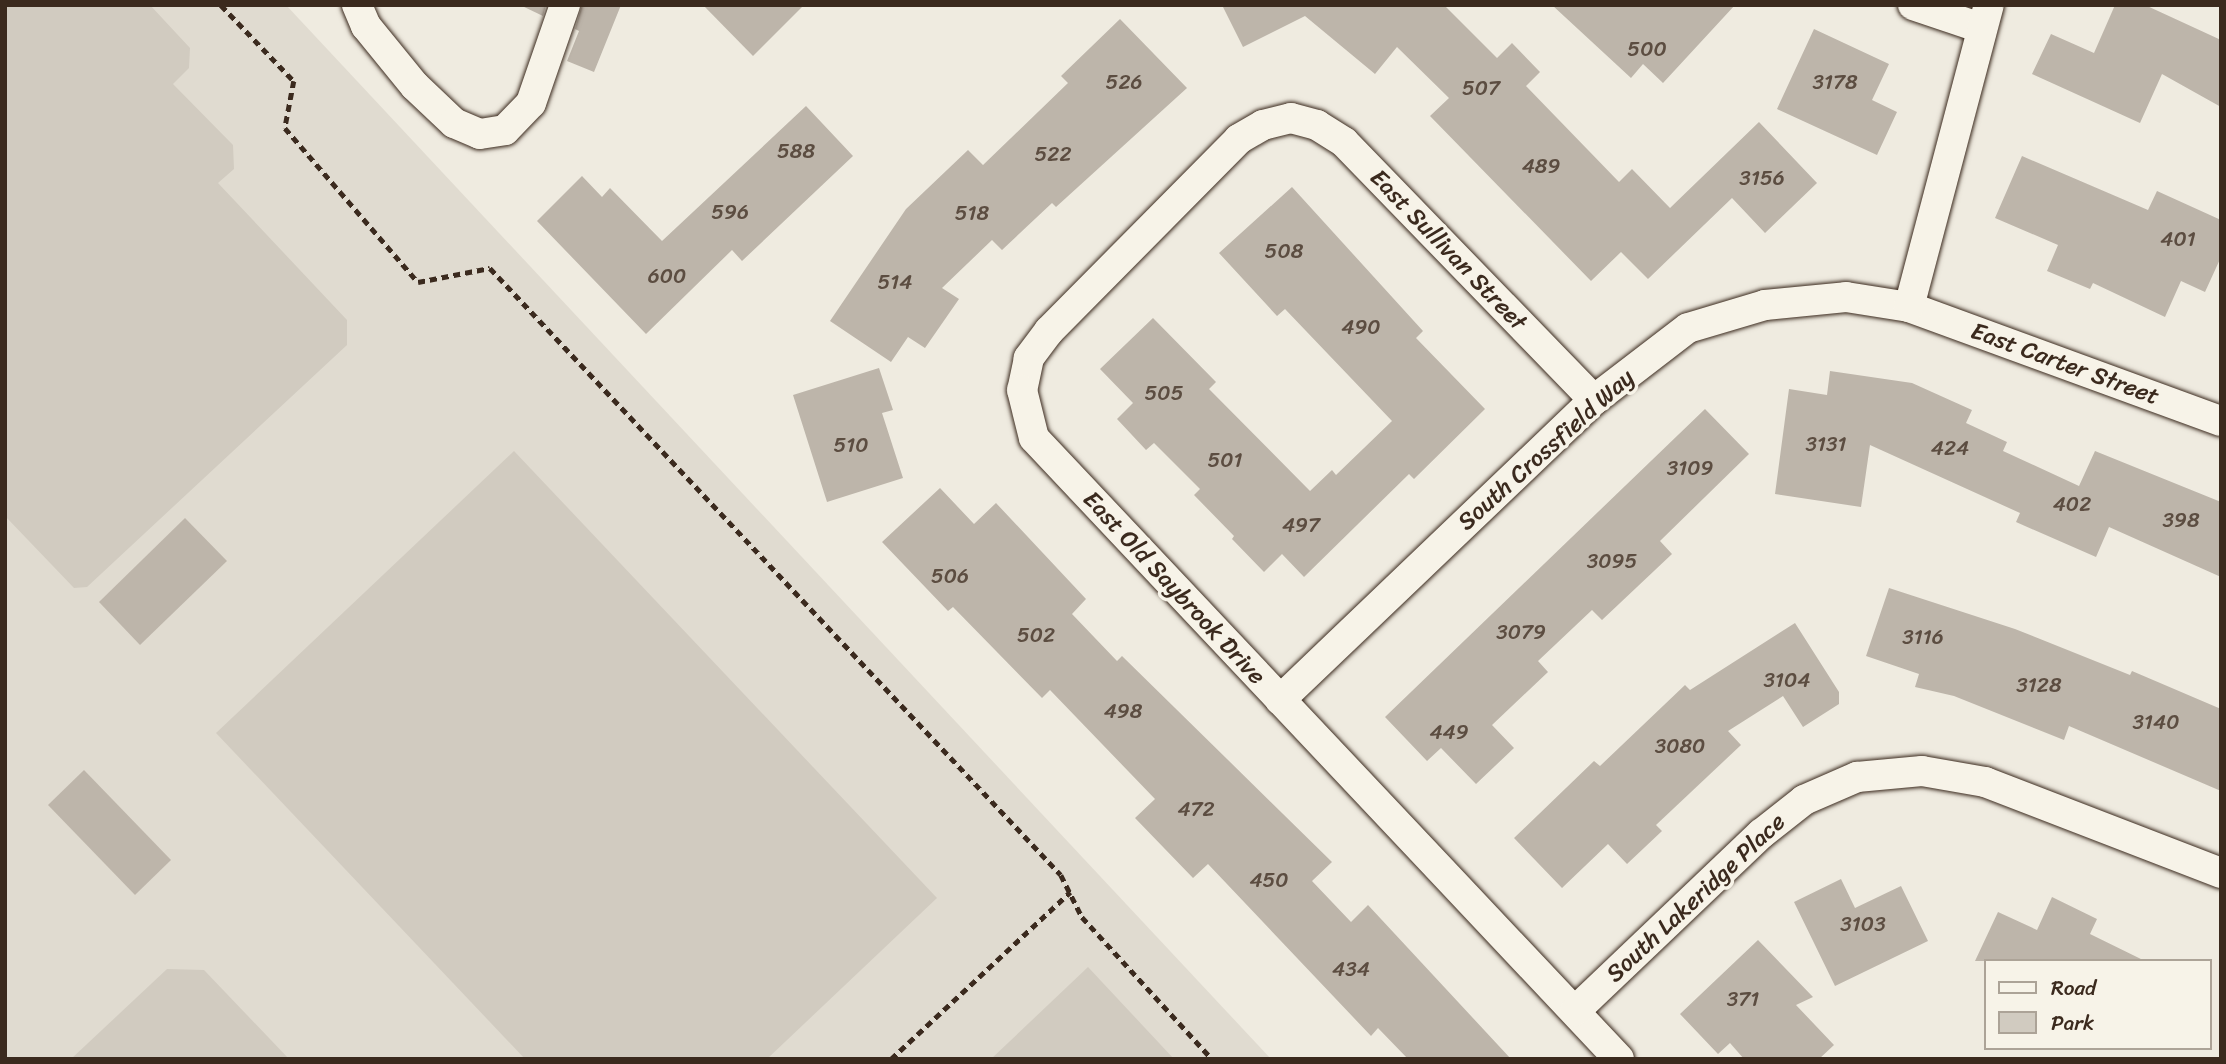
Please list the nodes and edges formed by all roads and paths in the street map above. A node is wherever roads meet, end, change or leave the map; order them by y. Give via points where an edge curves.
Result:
1 (221, 5) edge
2 (357, 5) edge
3 (565, 5) edge
4 (1913, 5) edge
5 (1985, 17) edge
6 (1291, 118) joint
7 (1909, 307) junction
8 (1594, 400) junction
9 (2221, 421) edge
10 (1280, 700) junction
11 (2221, 873) edge
12 (1070, 892) junction
13 (1575, 1012) junction
14 (891, 1059) edge
15 (1212, 1059) edge
16 (1619, 1059) edge

1 - 12 path via 294,81 285,128 418,282 490,268 1061,875
2 - 3 street via 366,26 415,86 454,122 480,134 505,130 531,103
4 - 5 street
5 - 7 street
6 - 8 street, East Sullivan Street via 1318,125 1344,142
6 - 10 street, East Old Saybrook Drive via 1247,134 1220,158 1049,331 1028,358 1022,390 1034,438
7 - 8 street, South Crossfield Way via 1846,297 1765,305 1688,328
7 - 9 street, East Carter Street
8 - 10 street, South Crossfield Way
10 - 13 street, East Old Saybrook Drive
11 - 13 street, South Lakeridge Place via 1985,782 1922,771 1857,777 1804,800 1761,834
12 - 14 path
12 - 15 path via 1082,917
13 - 16 street, East Old Saybrook Drive

